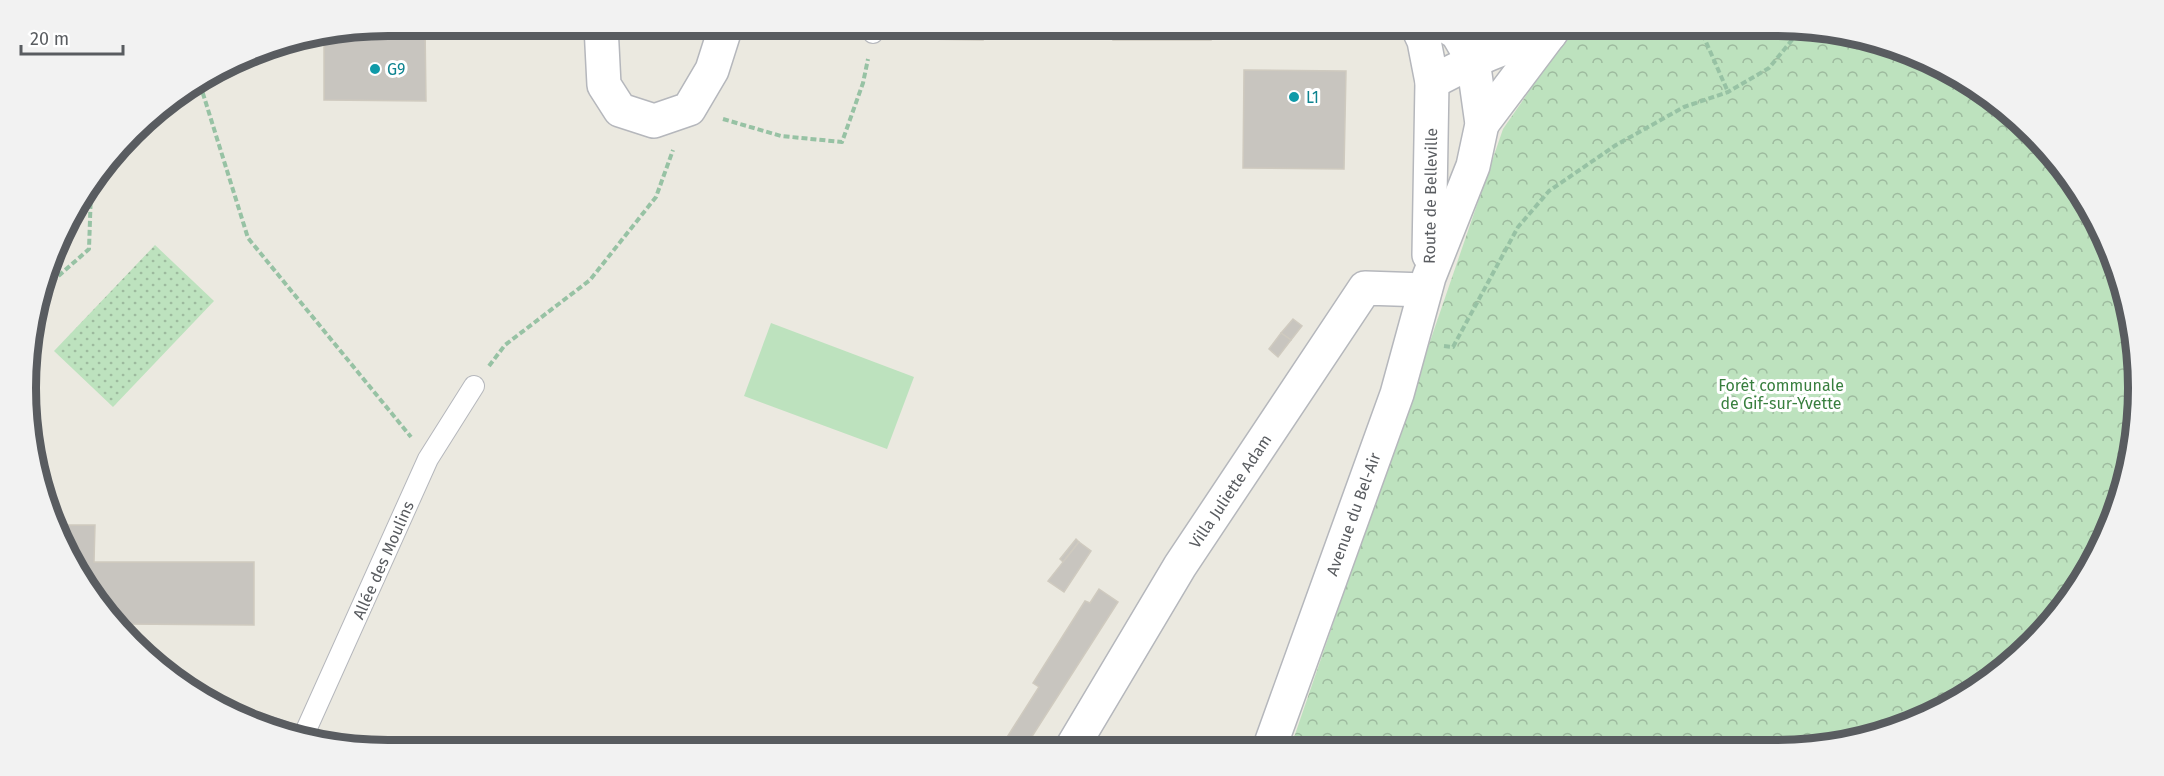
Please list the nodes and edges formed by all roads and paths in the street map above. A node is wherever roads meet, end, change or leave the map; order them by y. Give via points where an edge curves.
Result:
1 (602, 36) edge
2 (723, 36) edge
3 (872, 36) edge
4 (1422, 36) edge
5 (1507, 36) edge
6 (1541, 36) edge
7 (1703, 36) edge
8 (1795, 37) edge
9 (1459, 40) edge
10 (1432, 82) junction
11 (202, 89) edge
12 (1728, 92) junction
13 (689, 109) junction
14 (1482, 124) junction
15 (1473, 165) junction
16 (1430, 171) junction
17 (91, 199) edge
18 (53, 281) edge
19 (1427, 284) junction
20 (1412, 340) junction
21 (474, 386) joint
22 (428, 459) junction
23 (306, 730) edge
24 (1076, 740) edge
25 (1272, 740) edge

1 - 13 street via 604,85 620,110 654,121
2 - 13 street via 712,70
3 - 13 path via 863,83 842,142 781,136
4 - 10 street, Route de Belleville
5 - 9 street
6 - 14 street
7 - 12 path
8 - 12 path via 1769,68
9 - 10 street
9 - 14 street, Route de Belleville
10 - 16 street, Route de Belleville
11 - 22 path via 248,238
12 - 20 path via 1684,107 1549,190 1518,227 1453,347
13 - 21 path via 656,197 590,280 505,345
14 - 15 street, Route de Belleville
15 - 16 street via 1447,177
15 - 19 street, Route de Belleville
16 - 19 street, Route de Belleville
17 - 18 path via 90,249
19 - 20 street, Avenue du Bel-Air
19 - 24 street, Villa Juliette Adam via 1365,288 1180,567
20 - 25 street, Avenue du Bel-Air via 1397,394
21 - 22 lane, Allée des Moulins
22 - 23 lane, Allée des Moulins

